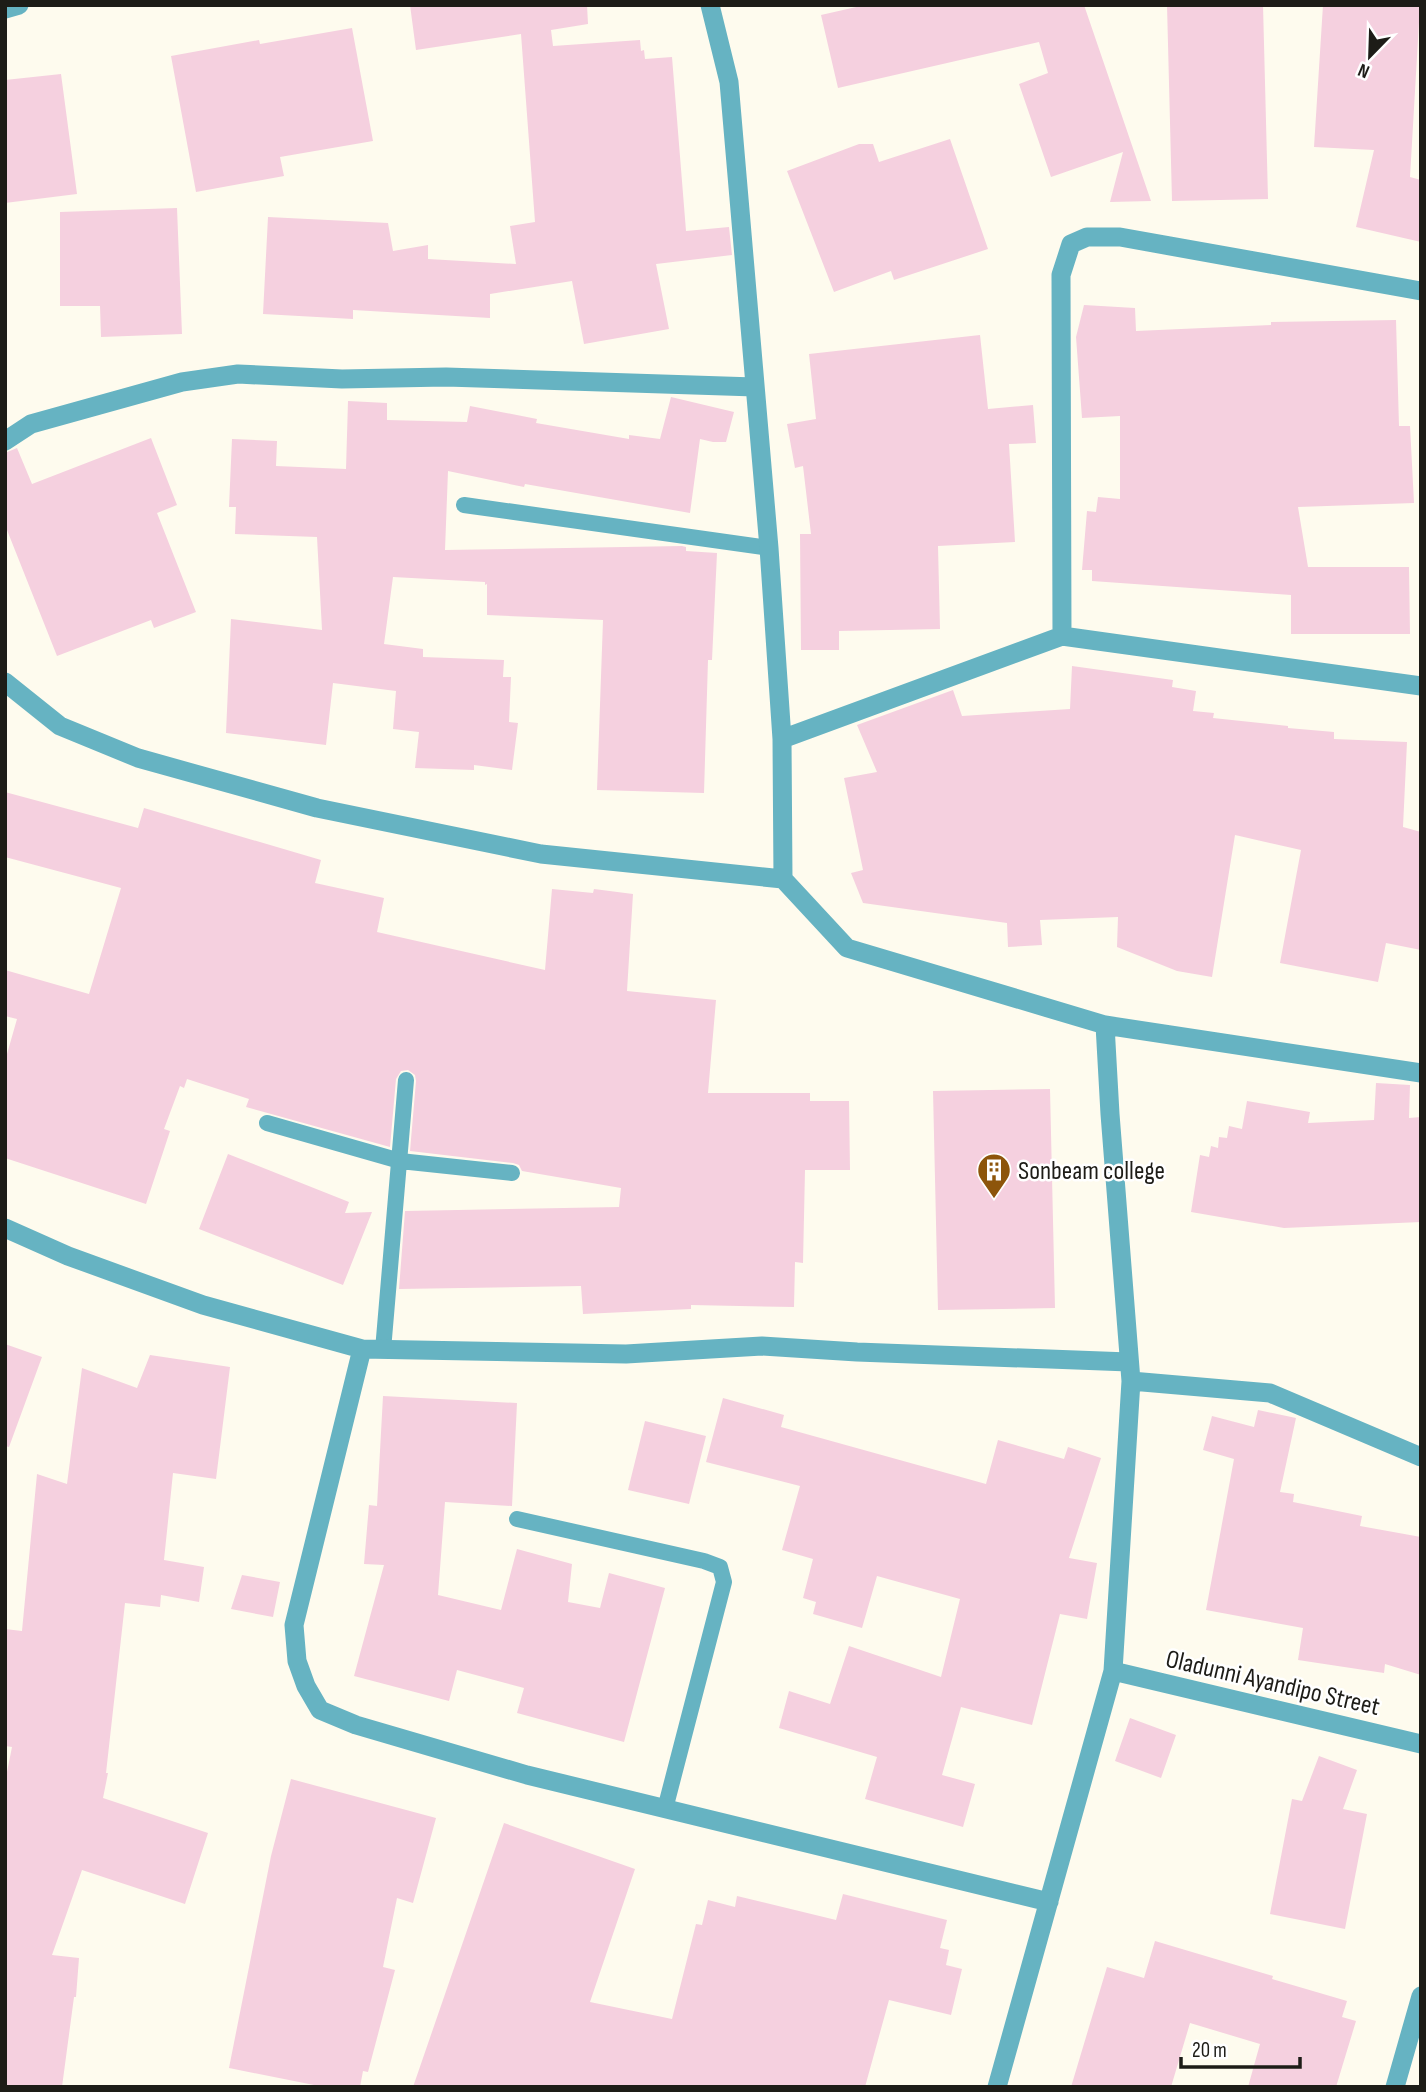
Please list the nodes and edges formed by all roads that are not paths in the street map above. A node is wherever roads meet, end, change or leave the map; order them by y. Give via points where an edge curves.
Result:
1 (19, 5) edge
2 (710, 5) edge
3 (5, 9) edge
4 (1421, 291) edge
5 (755, 387) junction
6 (5, 441) edge
7 (464, 505) dead end
8 (769, 548) junction
9 (1062, 636) junction
10 (5, 682) edge
11 (1421, 686) edge
12 (782, 739) junction
13 (783, 879) junction
14 (1105, 1025) junction
15 (1421, 1073) edge
16 (406, 1080) dead end
17 (267, 1123) dead end
18 (400, 1161) junction
19 (512, 1173) dead end
20 (5, 1228) edge
21 (362, 1349) junction
22 (383, 1350) junction
23 (1130, 1371) junction
24 (1421, 1457) edge
25 (517, 1519) dead end
26 (1114, 1671) junction
27 (1421, 1744) edge
28 (664, 1809) junction
29 (1049, 1902) junction
30 (1421, 1998) edge
31 (997, 2087) edge
32 (1395, 2087) edge

1 - 3 street
2 - 5 street via 729,82
4 - 9 street via 1119,237 1087,237 1071,244 1061,275
5 - 6 street via 239,374 182,382 31,424
5 - 8 street
7 - 8 lane
8 - 12 street
9 - 11 street
9 - 12 street
10 - 13 street via 60,726 138,758 317,808 541,854
12 - 13 street
13 - 14 street via 848,948
14 - 15 street
14 - 23 street
16 - 18 lane
17 - 18 lane
18 - 19 lane
18 - 22 lane
20 - 21 street via 203,1305
21 - 22 street
21 - 28 street via 294,1625 297,1661 320,1710 356,1725 527,1775
22 - 23 street via 626,1354 762,1346
23 - 24 street via 1270,1393
23 - 26 street
25 - 28 lane via 720,1567 724,1582
26 - 27 street, Oladunni Ayandipo Street
26 - 29 street
28 - 29 street
29 - 31 street
30 - 32 street

